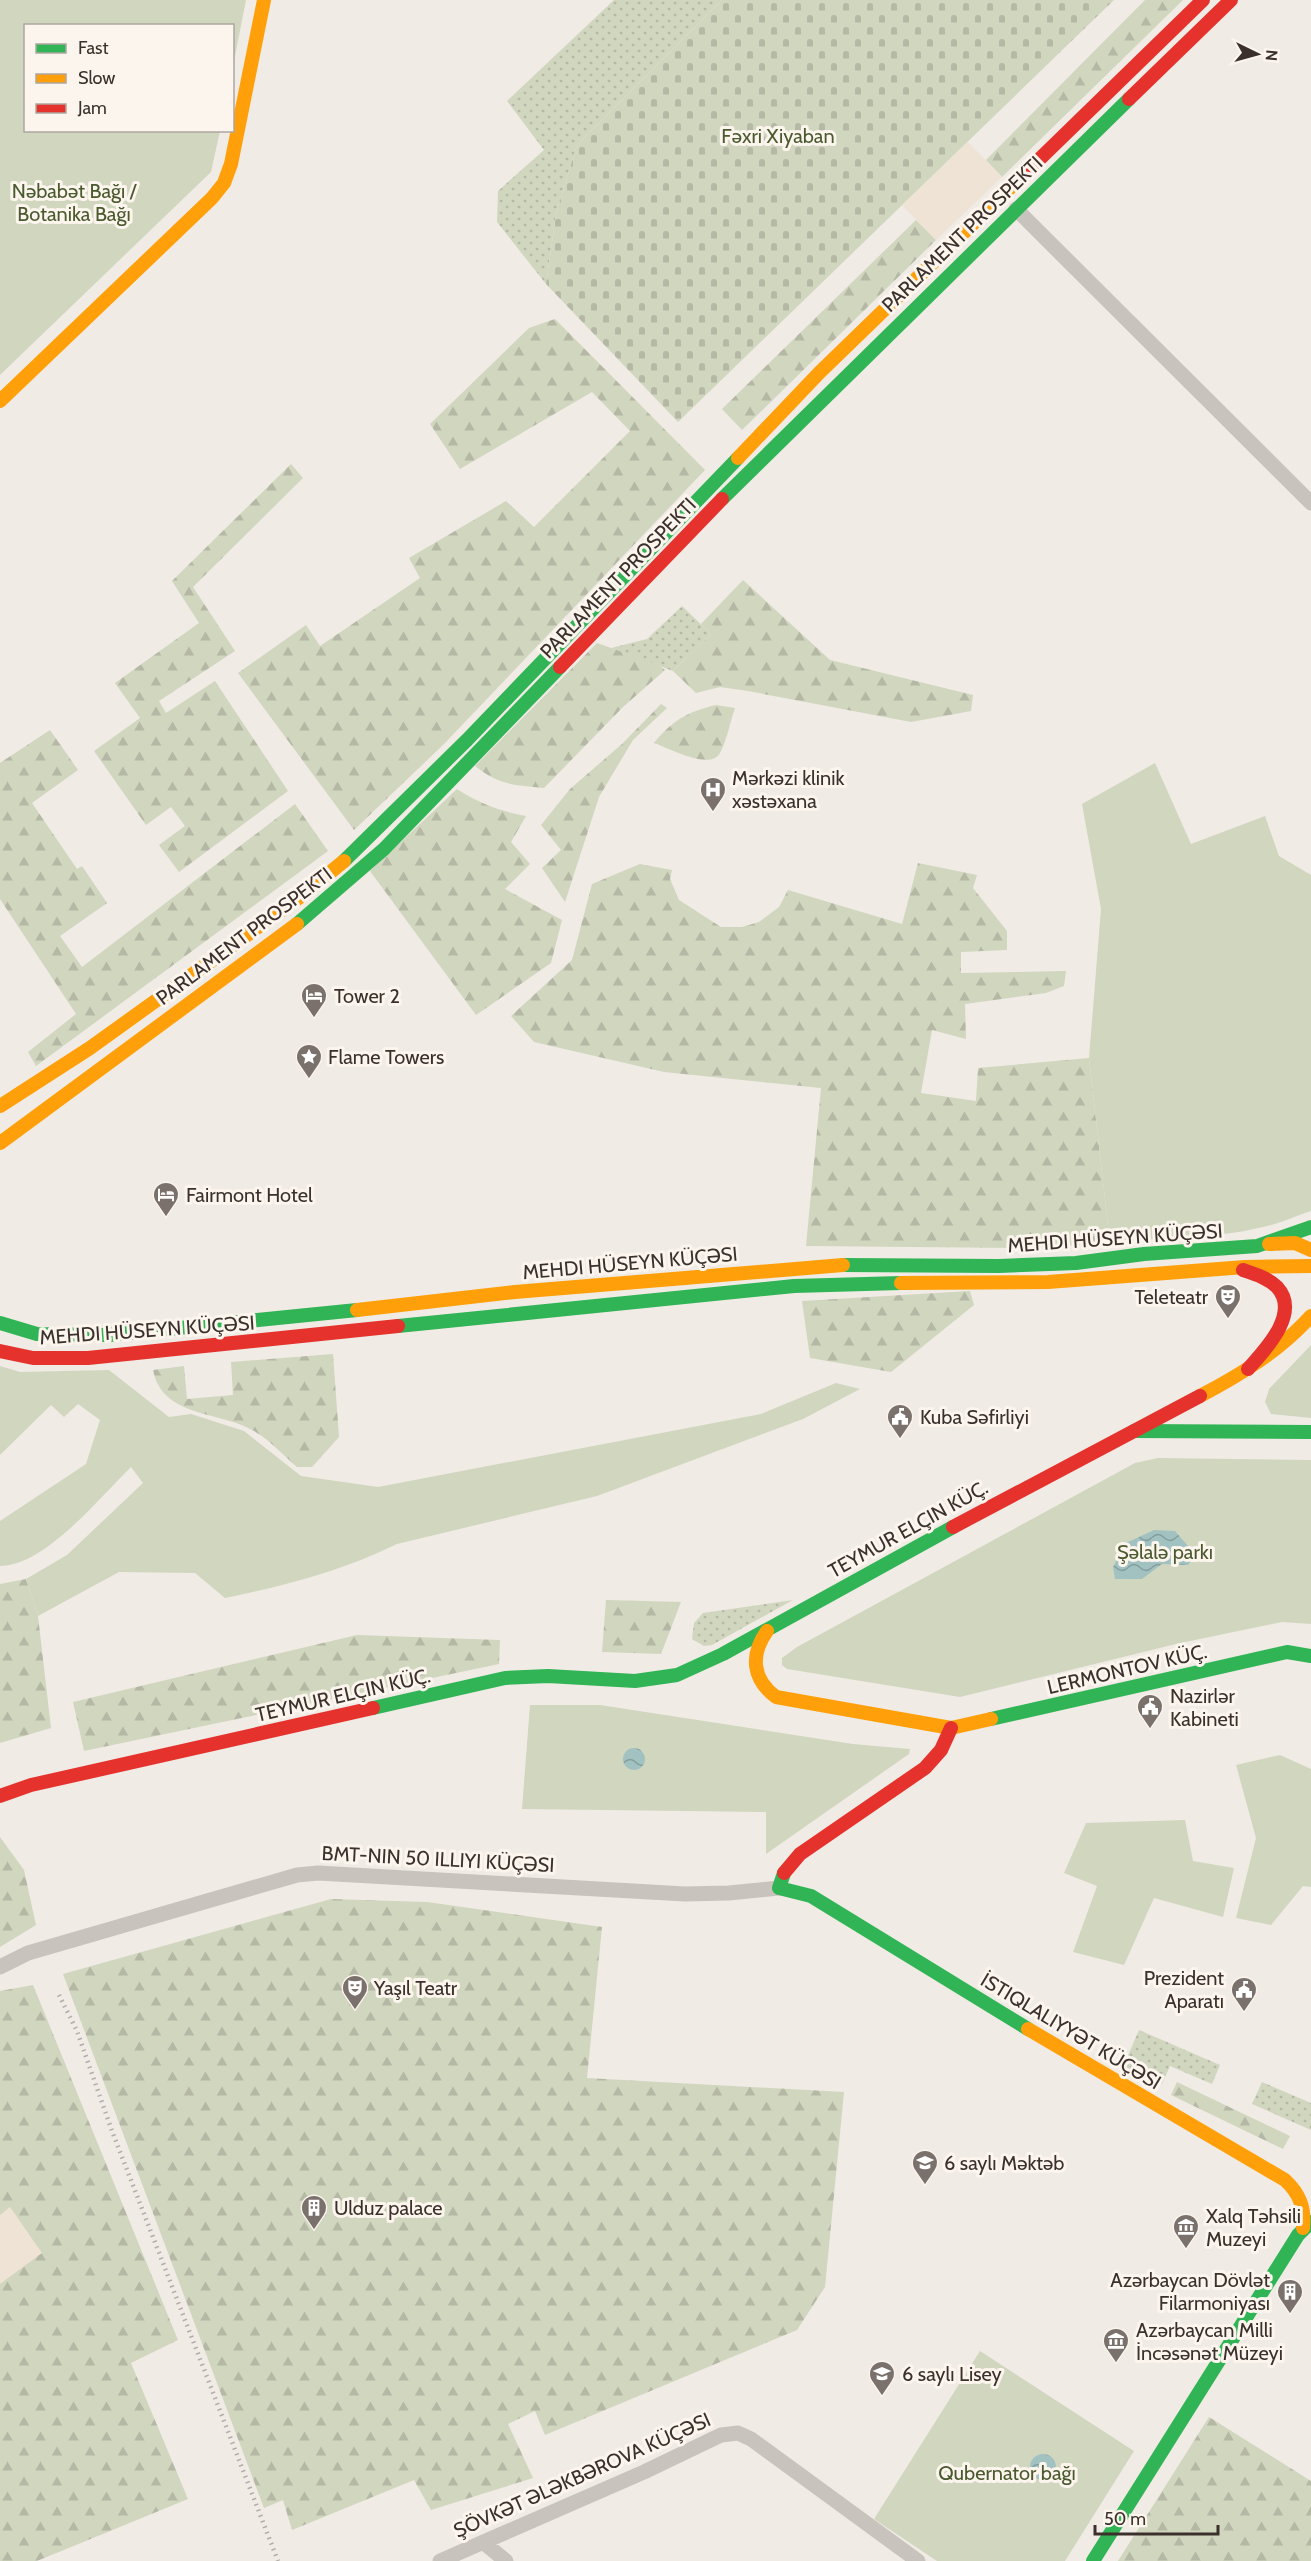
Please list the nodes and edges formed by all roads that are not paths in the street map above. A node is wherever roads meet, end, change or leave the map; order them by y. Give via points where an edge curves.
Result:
1 (264, 0) edge
2 (1203, 0) edge
3 (1231, 0) edge
4 (1016, 209) junction
5 (0, 401) edge
6 (1311, 503) edge
7 (0, 1106) edge
8 (0, 1143) edge
9 (1311, 1227) edge
10 (1267, 1244) junction
11 (1311, 1250) edge
12 (1311, 1266) edge
13 (1229, 1268) junction
14 (1311, 1316) edge
15 (0, 1323) edge
16 (0, 1351) edge
17 (1248, 1369) junction
18 (1129, 1431) junction
19 (1311, 1432) edge
20 (766, 1630) junction
21 (1311, 1656) edge
22 (951, 1728) junction
23 (0, 1796) edge
24 (779, 1888) junction
25 (0, 1967) edge
26 (1307, 2225) edge
27 (484, 2543) junction
28 (440, 2561) edge
29 (506, 2561) edge
30 (918, 2561) edge
31 (1093, 2561) edge

1 - 5 main road via 224,183
2 - 7 main road, PARLAMENT PROSPEKTI via 819,374 340,865 90,1048
3 - 4 main road, PARLAMENT PROSPEKTI
4 - 6 street
4 - 8 main road, PARLAMENT PROSPEKTI via 742,478 384,849 288,932
9 - 10 main road
10 - 11 main road via 1295,1243
10 - 15 main road, MEHDI HÜSEYN KÜÇƏSI via 1050,1265 850,1264 794,1268 515,1292 109,1335 37,1334
12 - 13 main road
13 - 16 main road, MEHDI HÜSEYN KÜÇƏSI via 1050,1282 794,1286 88,1358 47,1359
13 - 17 main road via 1269,1279 1282,1291 1287,1306 1278,1335
14 - 17 main road via 1280,1349
17 - 18 main road
18 - 19 main road
18 - 20 main road, TEYMUR ELÇIN KÜÇ.
20 - 22 main road, LERMONTOV KÜÇ. via 757,1644 756,1674 762,1687 776,1697
20 - 23 main road, TEYMUR ELÇIN KÜÇ. via 706,1663 667,1678 516,1676 25,1787
21 - 22 main road, LERMONTOV KÜÇ. via 1287,1652
22 - 24 main road via 946,1742 926,1768 800,1854 784,1873
24 - 25 street, BMT-NIN 50 ILLIYI KÜÇƏSI via 685,1893 297,1875 28,1953
24 - 26 main road, İSTIQLALIYYƏT KÜÇƏSI via 811,1896 1080,2061 1285,2180 1297,2190
26 - 31 main road
27 - 28 street, ŞÖVKƏT ƏLƏKBƏROVA KÜÇƏSI
27 - 29 street
27 - 30 street, ŞÖVKƏT ƏLƏKBƏROVA KÜÇƏSI via 721,2435 738,2433

